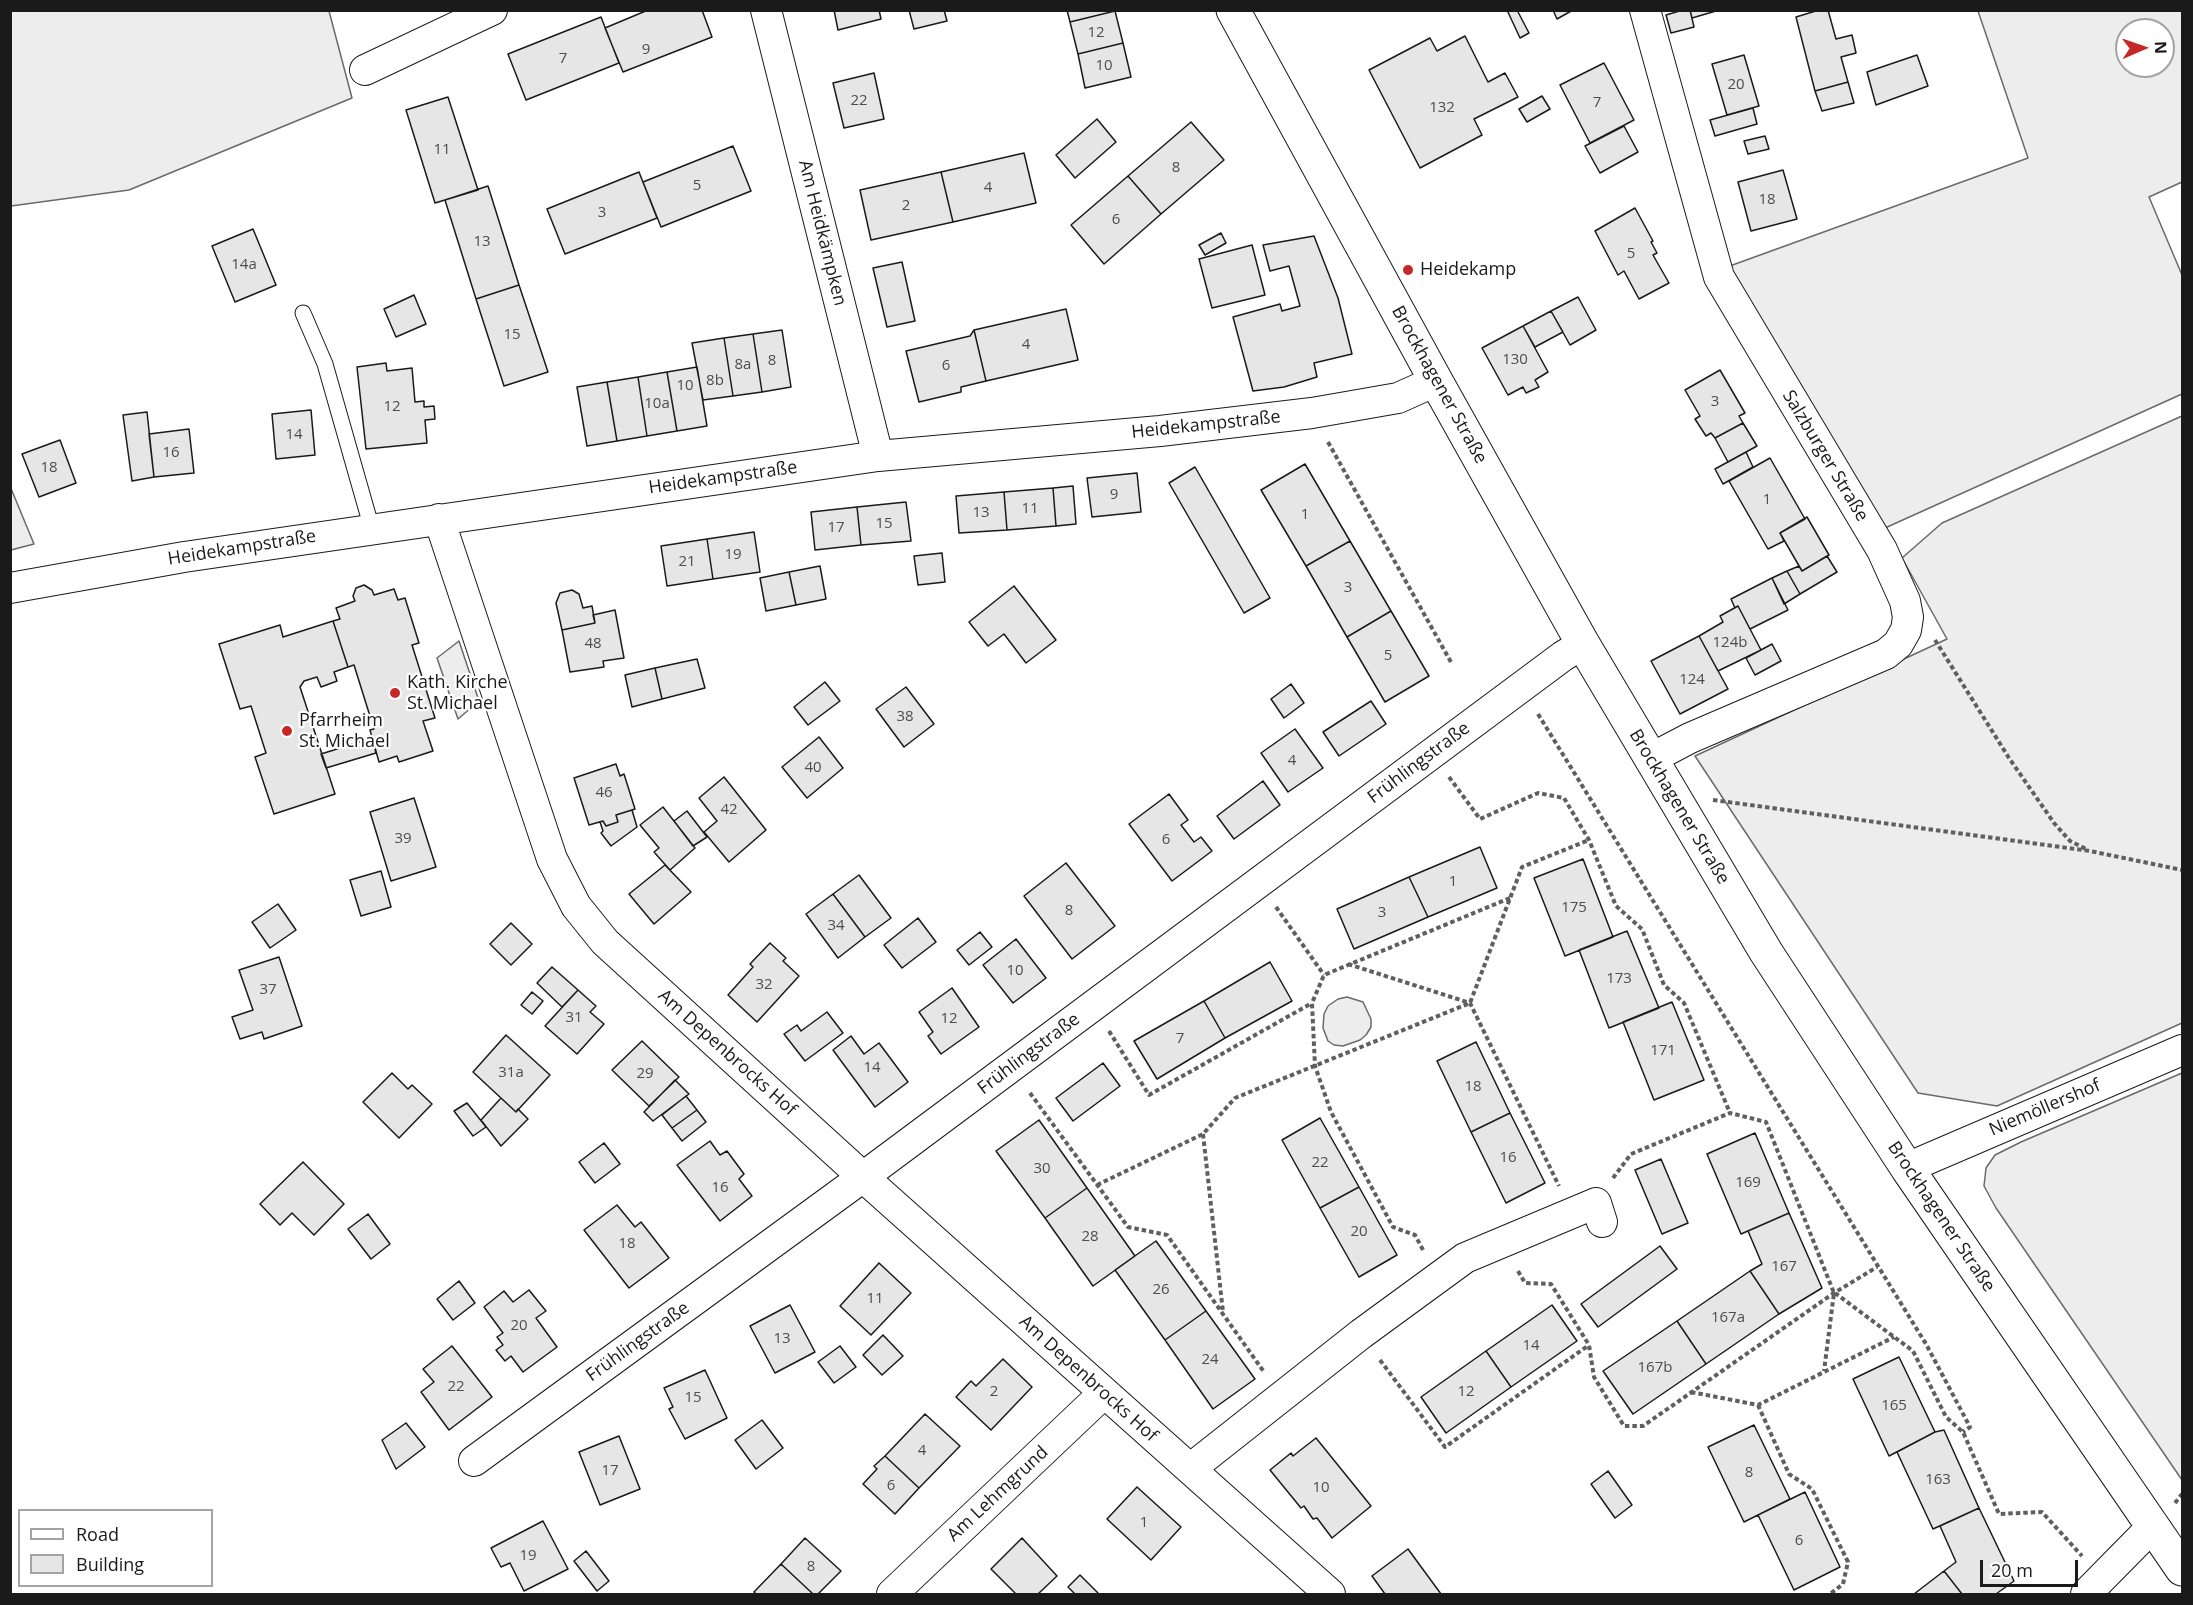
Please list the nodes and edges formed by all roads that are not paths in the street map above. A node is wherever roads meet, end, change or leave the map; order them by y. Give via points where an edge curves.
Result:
1 (492, 10) edge
2 (766, 10) edge
3 (1233, 10) edge
4 (1645, 10) edge
5 (365, 70) dead end
6 (303, 313) dead end
7 (1436, 381) junction
8 (878, 456) junction
9 (439, 519) junction
10 (372, 529) junction
11 (10, 588) edge
12 (1583, 644) junction
13 (1650, 759) junction
14 (2182, 1050) edge
15 (1907, 1168) junction
16 (863, 1177) junction
17 (1590, 1212) road end
18 (1104, 1393) junction
19 (474, 1461) dead end
20 (1190, 1469) junction
21 (2152, 1527) junction
22 (2182, 1569) edge
23 (2094, 1586) edge
24 (892, 1594) edge
25 (1330, 1594) edge

1 - 5 street
2 - 8 street, Am Heidkämpken
3 - 7 main road, Brockhagener Straße
4 - 13 street, Salzburger Straße via 1719,277 1882,550 1908,617 1898,644 1886,654
6 - 10 lane via 325,364
7 - 8 street, Heidekampstraße via 1398,398 1312,413
7 - 12 main road, Brockhagener Straße
8 - 9 street, Heidekampstraße
9 - 10 street, Heidekampstraße
9 - 16 street, Am Depenbrocks Hof via 552,859 576,906 605,942
10 - 11 street, Heidekampstraße via 184,556
12 - 13 main road, Brockhagener Straße
12 - 16 street, Frühlingstraße
13 - 15 main road, Brockhagener Straße via 1766,952
14 - 15 street, Niemöllershof
15 - 21 main road, Brockhagener Straße
16 - 18 street, Am Depenbrocks Hof
16 - 19 street, Frühlingstraße
17 - 20 street via 1501,1241 1465,1258 1360,1334
18 - 20 street, Am Depenbrocks Hof
18 - 24 street, Am Lehmgrund
20 - 25 street, Am Depenbrocks Hof
21 - 22 main road, Brockhagener Straße
21 - 23 street

